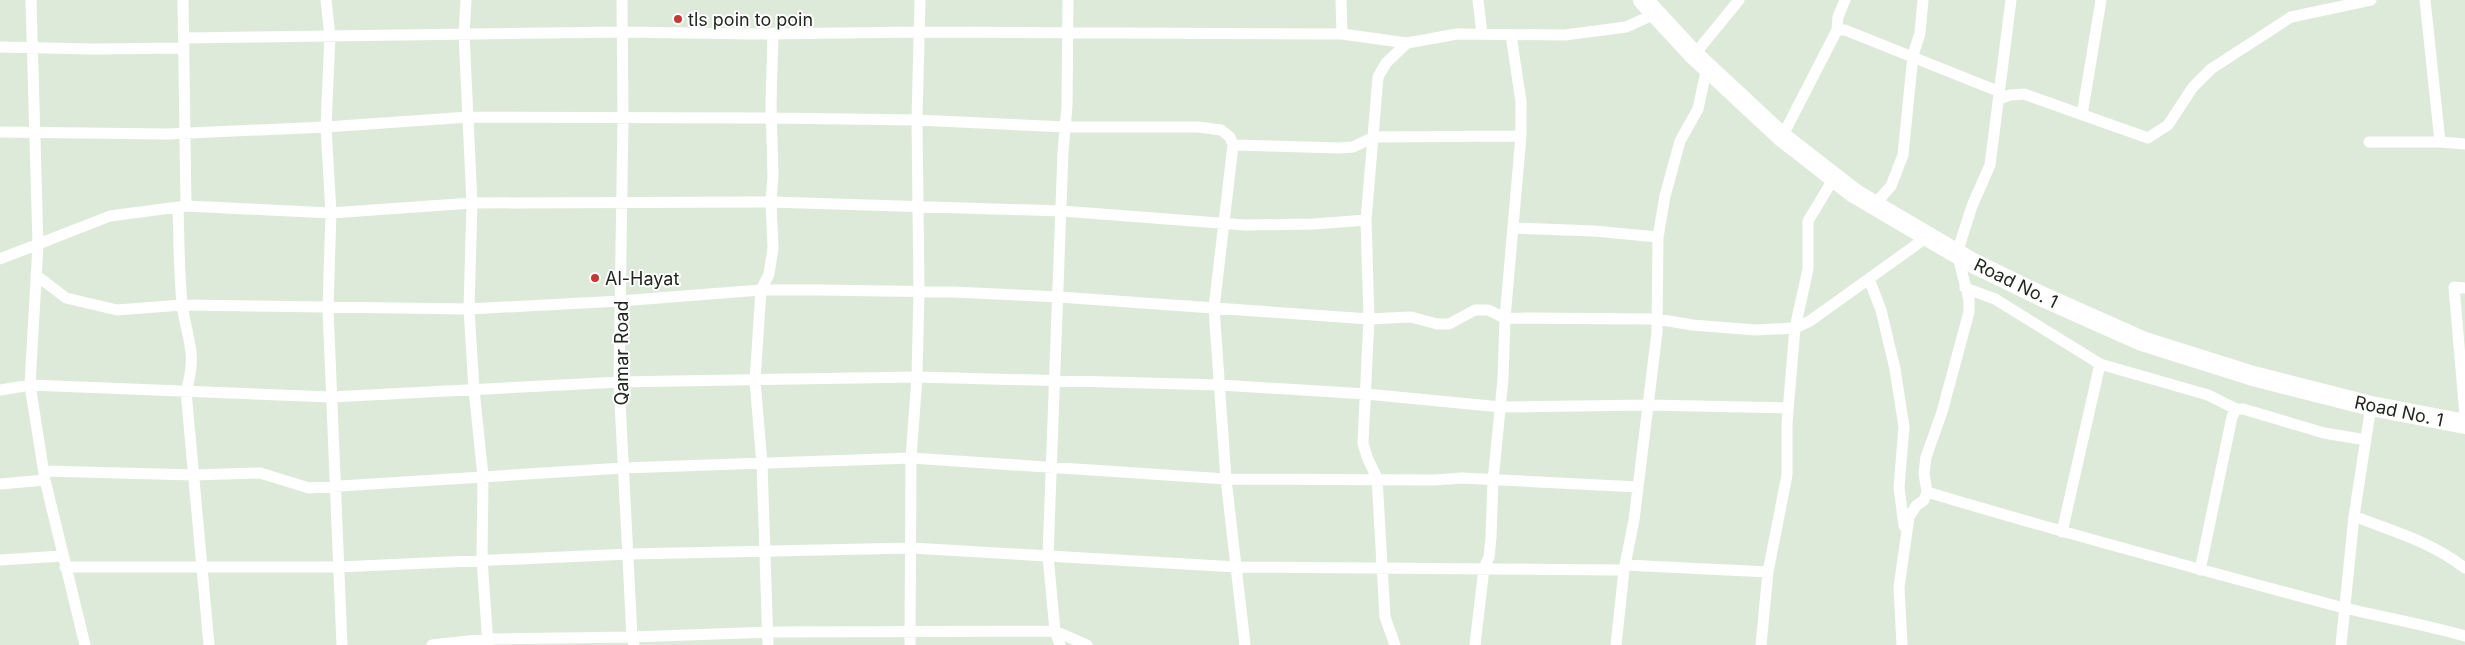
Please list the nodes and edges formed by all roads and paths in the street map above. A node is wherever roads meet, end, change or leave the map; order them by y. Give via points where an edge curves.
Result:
1 (31, 0) edge
2 (183, 0) edge
3 (326, 0) edge
4 (466, 0) edge
5 (622, 0) edge
6 (920, 0) edge
7 (1068, 0) edge
8 (1341, 0) edge
9 (1478, 0) edge
10 (1739, 0) edge
11 (1845, 0) edge
12 (1923, 0) edge
13 (2011, 0) edge
14 (2101, 0) edge
15 (2371, 0) edge
16 (2425, 0) edge
17 (1649, 7) edge
18 (1837, 30) junction
19 (623, 32) junction
20 (920, 32) junction
21 (773, 33) junction
22 (464, 34) junction
23 (1068, 34) junction
24 (1342, 34) junction
25 (1482, 34) junction
26 (1511, 35) junction
27 (330, 36) junction
28 (184, 43) junction
29 (1406, 43) junction
30 (0, 47) edge
31 (33, 48) junction
32 (1913, 55) junction
33 (1700, 61) junction
34 (1999, 95) junction
35 (2082, 115) junction
36 (469, 117) junction
37 (771, 118) junction
38 (623, 119) junction
39 (917, 120) junction
40 (1066, 127) junction
41 (326, 128) junction
42 (0, 132) edge
43 (35, 133) junction
44 (186, 133) junction
45 (1521, 136) junction
46 (1374, 137) junction
47 (1782, 137) junction
48 (2369, 142) dead end
49 (2440, 142) junction
50 (2465, 144) edge
51 (1233, 145) junction
52 (1834, 178) junction
53 (771, 202) junction
54 (472, 203) junction
55 (622, 203) junction
56 (919, 205) junction
57 (1874, 205) junction
58 (182, 207) junction
59 (1062, 211) junction
60 (331, 213) junction
61 (1366, 220) junction
62 (1224, 224) junction
63 (1514, 228) junction
64 (1658, 237) junction
65 (1927, 237) junction
66 (38, 245) junction
67 (1957, 253) junction
68 (0, 259) edge
69 (36, 275) junction
70 (1869, 279) junction
71 (1966, 288) junction
72 (2465, 288) edge
73 (761, 290) junction
74 (919, 291) junction
75 (1058, 297) junction
76 (620, 301) junction
77 (182, 305) junction
78 (328, 308) junction
79 (469, 308) junction
80 (1214, 308) junction
81 (1505, 318) junction
82 (1369, 319) junction
83 (1657, 319) junction
84 (1795, 328) junction
85 (2100, 364) junction
86 (917, 377) junction
87 (755, 380) junction
88 (1054, 381) junction
89 (620, 382) junction
90 (30, 385) junction
91 (1220, 385) junction
92 (0, 390) edge
93 (474, 390) junction
94 (186, 391) junction
95 (1366, 394) junction
96 (331, 397) junction
97 (1648, 405) junction
98 (2371, 406) junction
99 (1501, 407) junction
100 (1788, 408) junction
101 (2236, 409) junction
102 (2465, 416) edge
103 (2465, 424) edge
104 (2366, 440) junction
105 (911, 458) junction
106 (762, 464) junction
107 (1051, 467) junction
108 (623, 468) junction
109 (44, 475) junction
110 (194, 475) junction
111 (483, 476) junction
112 (1377, 478) junction
113 (1226, 479) junction
114 (1493, 481) junction
115 (0, 484) edge
116 (336, 487) junction
117 (1638, 487) junction
118 (1927, 492) junction
119 (2354, 516) junction
120 (2062, 532) junction
121 (1906, 543) junction
122 (910, 548) junction
123 (765, 550) junction
124 (629, 554) junction
125 (1048, 556) junction
126 (482, 559) junction
127 (0, 560) edge
128 (64, 562) junction
129 (203, 566) junction
130 (339, 567) junction
131 (1237, 567) junction
132 (1382, 568) junction
133 (1484, 568) junction
134 (1624, 568) junction
135 (2465, 568) edge
136 (2200, 570) junction
137 (1768, 572) junction
138 (2343, 608) junction
139 (1055, 631) junction
140 (768, 632) junction
141 (910, 632) junction
142 (2465, 636) edge
143 (633, 641) edge
144 (488, 642) edge
145 (86, 645) edge
146 (209, 645) edge
147 (342, 645) edge
148 (432, 645) edge
149 (768, 645) edge
150 (910, 645) edge
151 (1060, 645) edge
152 (1087, 645) edge
153 (1245, 645) edge
154 (1395, 645) edge
155 (1475, 645) edge
156 (1616, 645) edge
157 (1761, 645) edge
158 (1902, 645) edge
159 (2341, 645) edge

1 - 31 street
2 - 28 street
3 - 27 street
4 - 22 street
5 - 19 street, Qamar Road
6 - 20 street
7 - 23 street
8 - 24 street
9 - 25 street
10 - 33 street
11 - 18 street
12 - 32 street via 1920,34
13 - 34 street
14 - 35 street
15 - 35 street via 2291,17 2205,74 2192,87 2168,125 2148,138
16 - 49 street
17 - 26 street via 1626,27 1546,36
17 - 33 highway, Road No. 1
18 - 32 street
18 - 47 street
19 - 21 street
19 - 22 street
19 - 38 street, Qamar Road
20 - 21 street
20 - 23 street
20 - 39 street
21 - 37 street
22 - 27 street
22 - 36 street
23 - 24 street
23 - 40 street
24 - 29 street
25 - 26 street
25 - 29 street via 1457,34
26 - 45 street via 1521,102
27 - 28 street
27 - 41 street
28 - 31 street
28 - 44 street
29 - 46 street via 1386,63 1378,77
30 - 31 street
31 - 43 street
32 - 34 street
32 - 57 street via 1903,155 1891,186
33 - 47 highway, Road No. 1
33 - 64 street via 1698,109 1680,142
34 - 35 street via 2024,94
34 - 67 street via 1990,165
36 - 38 street
36 - 41 street
36 - 54 street
37 - 38 street
37 - 39 street
37 - 53 street
38 - 55 street, Qamar Road
39 - 40 street
39 - 56 street
40 - 51 street via 1221,130 1230,137
40 - 59 street via 1062,152
41 - 44 street
41 - 60 street
42 - 43 street
43 - 44 street
43 - 66 street
44 - 58 street
45 - 46 street
45 - 63 street
46 - 51 street via 1353,147 1339,148
46 - 61 street
47 - 52 highway, Road No. 1
48 - 49 street
49 - 50 street
51 - 62 street
52 - 57 highway, Road No. 1
52 - 84 street via 1808,221 1808,269
53 - 55 street
53 - 56 street
53 - 73 street via 772,258
54 - 55 street
54 - 60 street
54 - 79 street
55 - 76 street, Qamar Road
56 - 59 street
56 - 74 street
57 - 65 highway, Road No. 1
58 - 60 street
58 - 66 street via 110,216
58 - 77 street
59 - 62 street
59 - 75 street
60 - 78 street
61 - 62 street via 1314,224
61 - 82 street
62 - 80 street
63 - 64 street
63 - 81 street
64 - 83 street
65 - 67 highway, Road No. 1
65 - 70 street
66 - 68 street
66 - 69 street
67 - 71 street
67 - 98 highway, Road No. 1 via 2041,296 2142,341 2253,376
69 - 77 street via 66,298 93,306 118,310
69 - 90 street
70 - 84 street
70 - 121 street via 1884,320 1904,427 1899,487
71 - 85 street via 1995,300
71 - 118 street via 1969,312 1942,412 1926,457
72 - 102 street via 2454,287
73 - 74 street
73 - 76 street
73 - 87 street
74 - 75 street
74 - 86 street
75 - 80 street
75 - 88 street
76 - 79 street
76 - 89 street, Qamar Road
77 - 78 street
77 - 94 street via 192,354 192,373
78 - 79 street
78 - 96 street
79 - 93 street
80 - 82 street
80 - 91 street
81 - 82 street via 1488,310 1476,310 1449,324 1411,317
81 - 83 street
81 - 99 street
82 - 95 street
83 - 84 street via 1756,330
83 - 97 street
84 - 100 street
85 - 101 street via 2208,395
85 - 120 street
86 - 87 street
86 - 88 street
86 - 105 street
87 - 89 street
87 - 106 street
88 - 91 street
88 - 107 street
89 - 93 street
89 - 108 street, Qamar Road
90 - 92 street
90 - 94 street
90 - 109 street
91 - 95 street
91 - 113 street
93 - 96 street
93 - 111 street
94 - 96 street
94 - 110 street
95 - 99 street
95 - 112 street via 1363,443
96 - 116 street
97 - 99 street
97 - 100 street
97 - 117 street
98 - 103 highway, Road No. 1
98 - 104 street
99 - 114 street
100 - 137 street via 1787,474
101 - 104 street via 2324,433
101 - 136 street
104 - 119 street
105 - 106 street
105 - 107 street
105 - 122 street
106 - 108 street
106 - 123 street
107 - 113 street
107 - 125 street
108 - 111 street
108 - 124 street, Qamar Road
109 - 110 street
109 - 115 street
109 - 128 street
110 - 116 street via 260,472 309,488
110 - 129 street
111 - 116 street
111 - 126 street
112 - 113 street
112 - 114 street
112 - 132 street
113 - 131 street
114 - 117 street
114 - 133 street via 1491,538
116 - 130 street
117 - 134 street
118 - 120 street
118 - 121 street via 1908,517
119 - 135 street via 2415,538
119 - 138 street
120 - 136 street
121 - 158 street via 1899,588
122 - 123 street
122 - 125 street
122 - 141 street
123 - 124 street
123 - 140 street
124 - 126 street
124 - 143 street, Qamar Road
125 - 131 street
125 - 139 street
126 - 130 street
126 - 144 street
127 - 128 street
128 - 129 street
128 - 145 street
129 - 130 street
129 - 146 street
130 - 147 street
131 - 132 street
131 - 153 street
132 - 133 street
132 - 154 street via 1386,618
133 - 134 street
133 - 155 street
134 - 137 street
134 - 156 street
136 - 138 street
137 - 157 street
138 - 142 street
138 - 159 street
139 - 141 street
139 - 151 street
139 - 152 street
140 - 141 street
140 - 143 street
140 - 149 street
141 - 150 street
143 - 144 street
144 - 148 street

